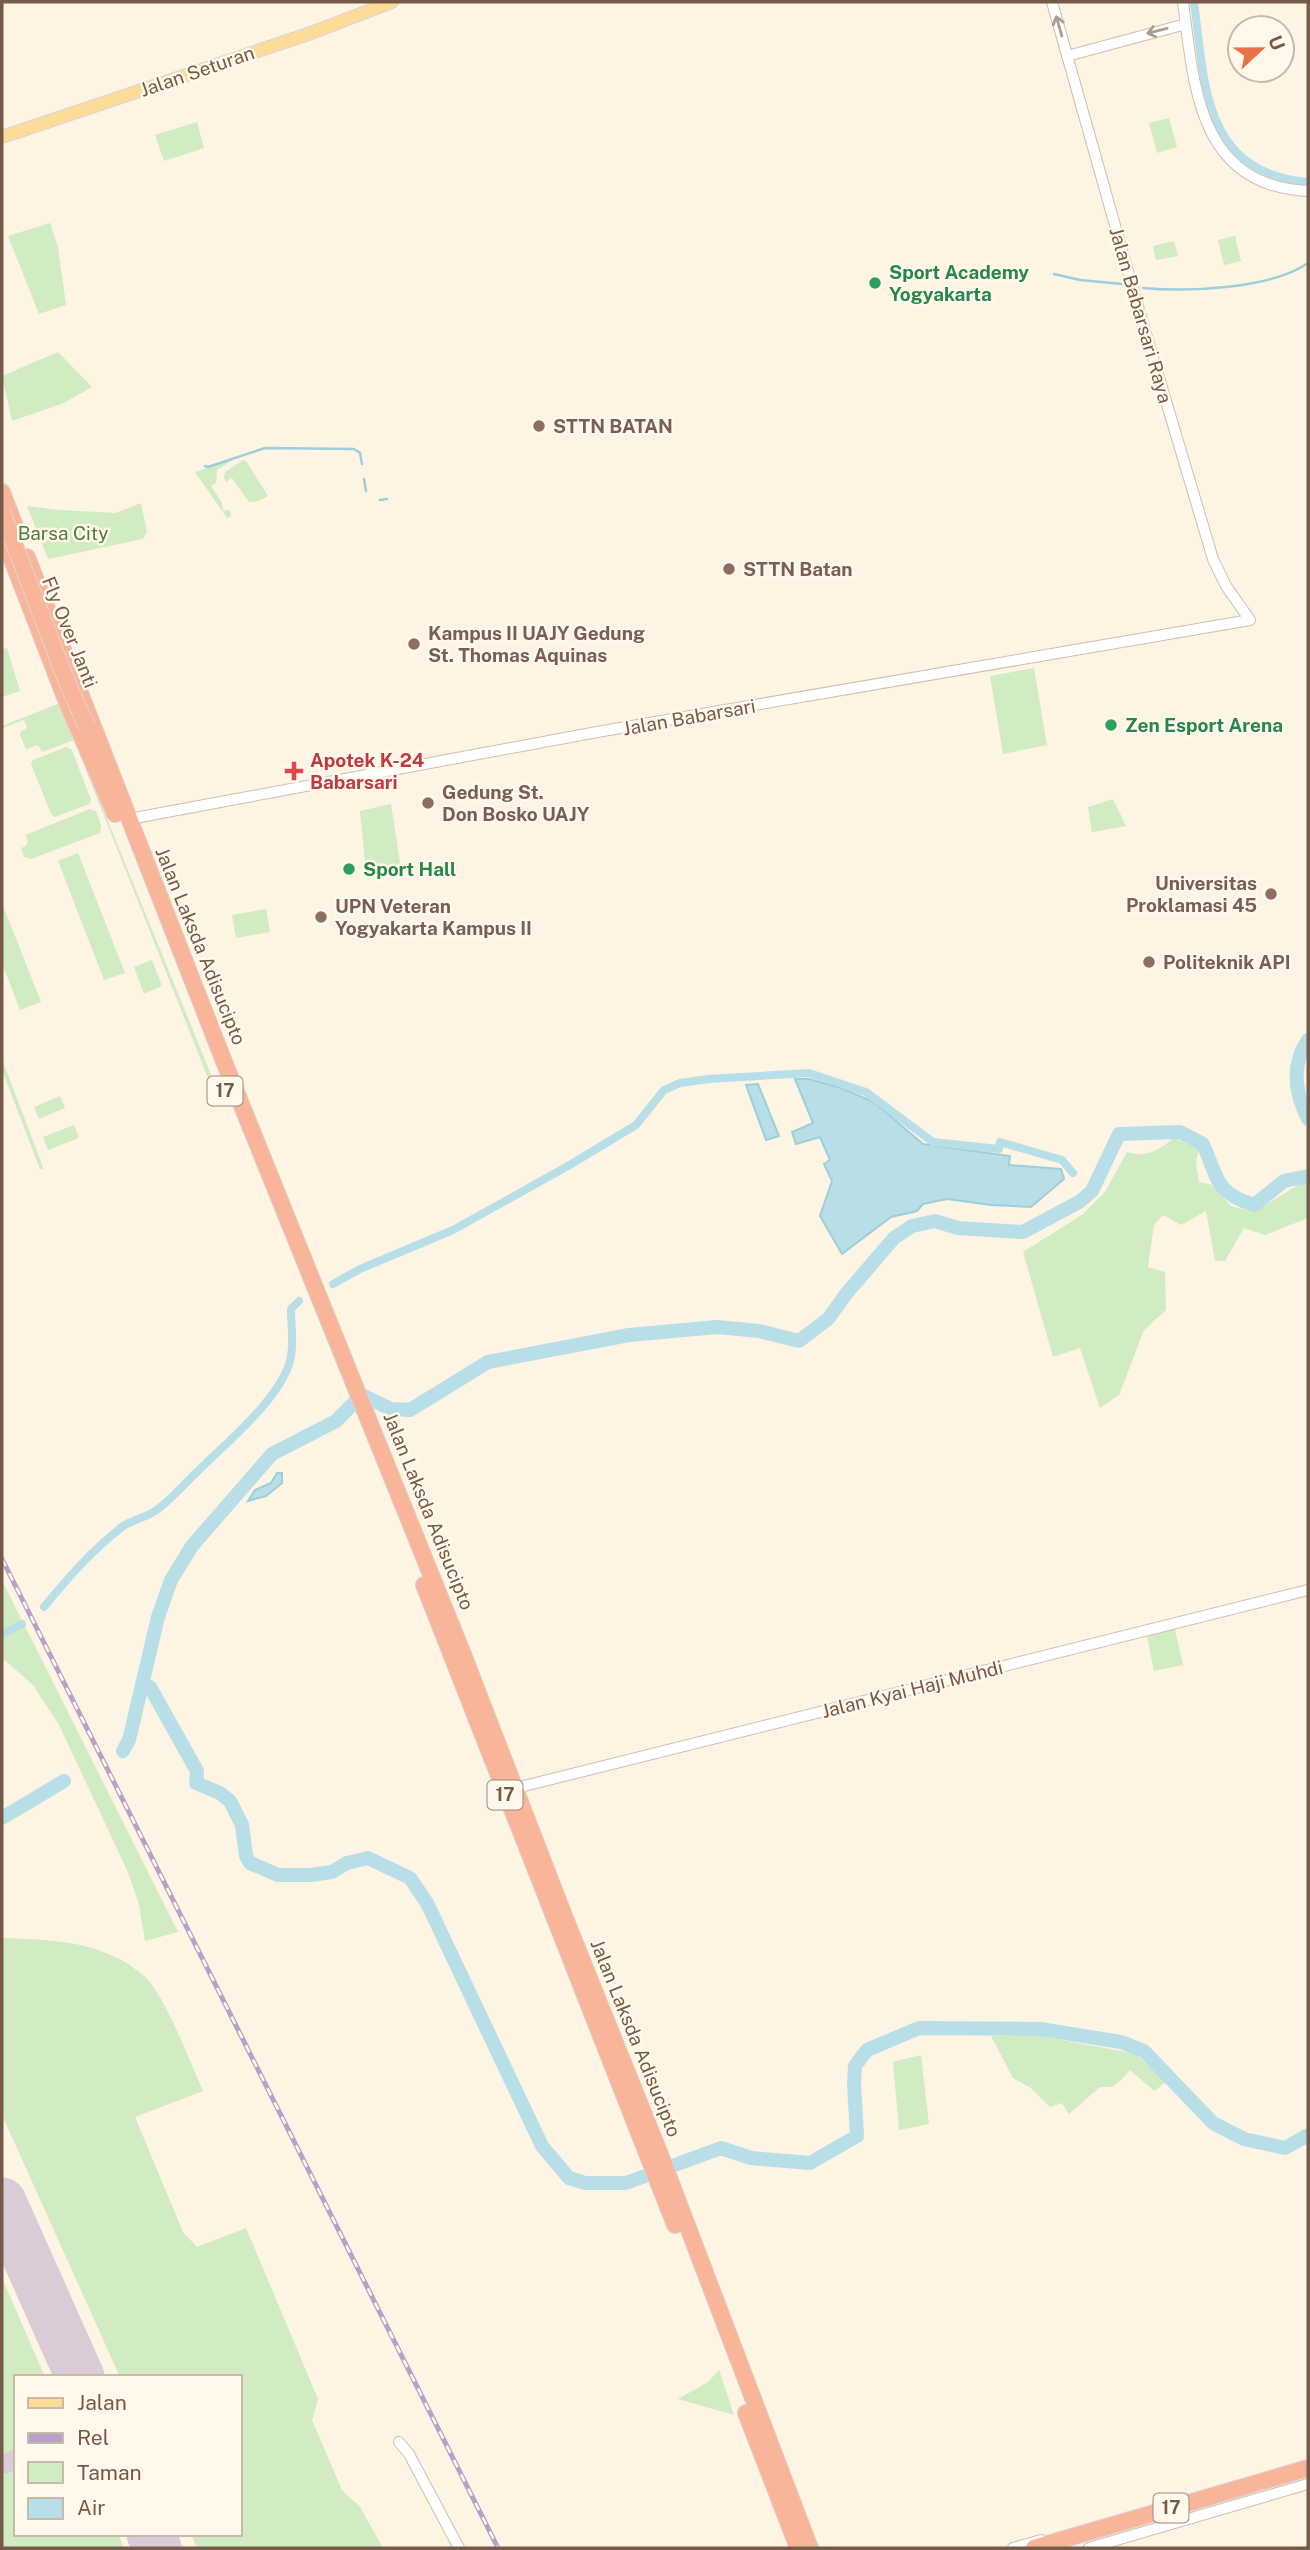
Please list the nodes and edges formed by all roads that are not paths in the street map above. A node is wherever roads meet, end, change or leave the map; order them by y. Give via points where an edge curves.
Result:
1 (392, 2) edge
2 (1052, 2) edge
3 (1183, 2) edge
4 (1186, 24) junction
5 (1068, 56) junction
6 (2, 137) edge
7 (1308, 191) edge
8 (2, 492) edge
9 (2, 514) edge
10 (2, 527) edge
11 (2, 534) edge
12 (19, 556) junction
13 (1250, 620) joint
14 (118, 793) junction
15 (128, 819) junction
16 (349, 1382) junction
17 (367, 1428) junction
18 (1308, 1590) edge
19 (516, 1788) junction
20 (655, 2156) junction
21 (668, 2193) junction
22 (400, 2442) dead end
23 (1308, 2461) edge
24 (1308, 2468) edge
25 (1308, 2478) edge
26 (1308, 2484) edge
27 (1222, 2506) junction
28 (1154, 2510) junction
29 (459, 2548) edge
30 (798, 2548) edge
31 (810, 2548) edge
32 (1013, 2548) edge
33 (1034, 2548) edge
34 (1071, 2548) edge
35 (1089, 2548) edge

1 - 6 main road, Jalan Seturan
5 -> 2 street, Jalan Babarsari Raya
3 - 4 street
4 -> 5 street
4 - 7 street via 1200,109 1220,147 1256,177
5 - 13 street, Jalan Babarsari Raya via 1213,559
8 - 12 highway, Jalan Laksda Adisucipto / 17
9 - 12 highway via 8,517
9 - 14 highway, Fly Over Janti / 17, bridge via 48,635
10 - 12 highway
11 - 12 highway, Jalan Laksda Adisucipto / 17
12 - 14 highway, Jalan Laksda Adisucipto / 17
12 - 16 highway, Jalan Laksda Adisucipto / 17
13 - 15 street, Jalan Babarsari via 597,732
14 - 15 highway, Jalan Laksda Adisucipto / 17
15 - 16 highway, Jalan Laksda Adisucipto / 17
16 - 17 highway, Jalan Laksda Adisucipto / 17
17 - 19 highway, Jalan Laksda Adisucipto / 17
17 - 20 highway, Jalan Laksda Adisucipto / 17 via 583,1996
18 - 19 street, Jalan Kyai Haji Muhdi
19 - 20 highway, Jalan Laksda Adisucipto / 17
20 - 21 highway, Jalan Laksda Adisucipto / 17
21 - 30 highway, Jalan Laksda Adisucipto / 17
21 - 31 highway, Jalan Laksda Adisucipto / 17
22 - 29 street
23 - 28 street
24 - 28 highway, 17
25 - 27 highway, 17
26 - 27 street
27 - 34 highway, 17
27 - 35 street
28 - 32 street
28 - 33 highway, 17

